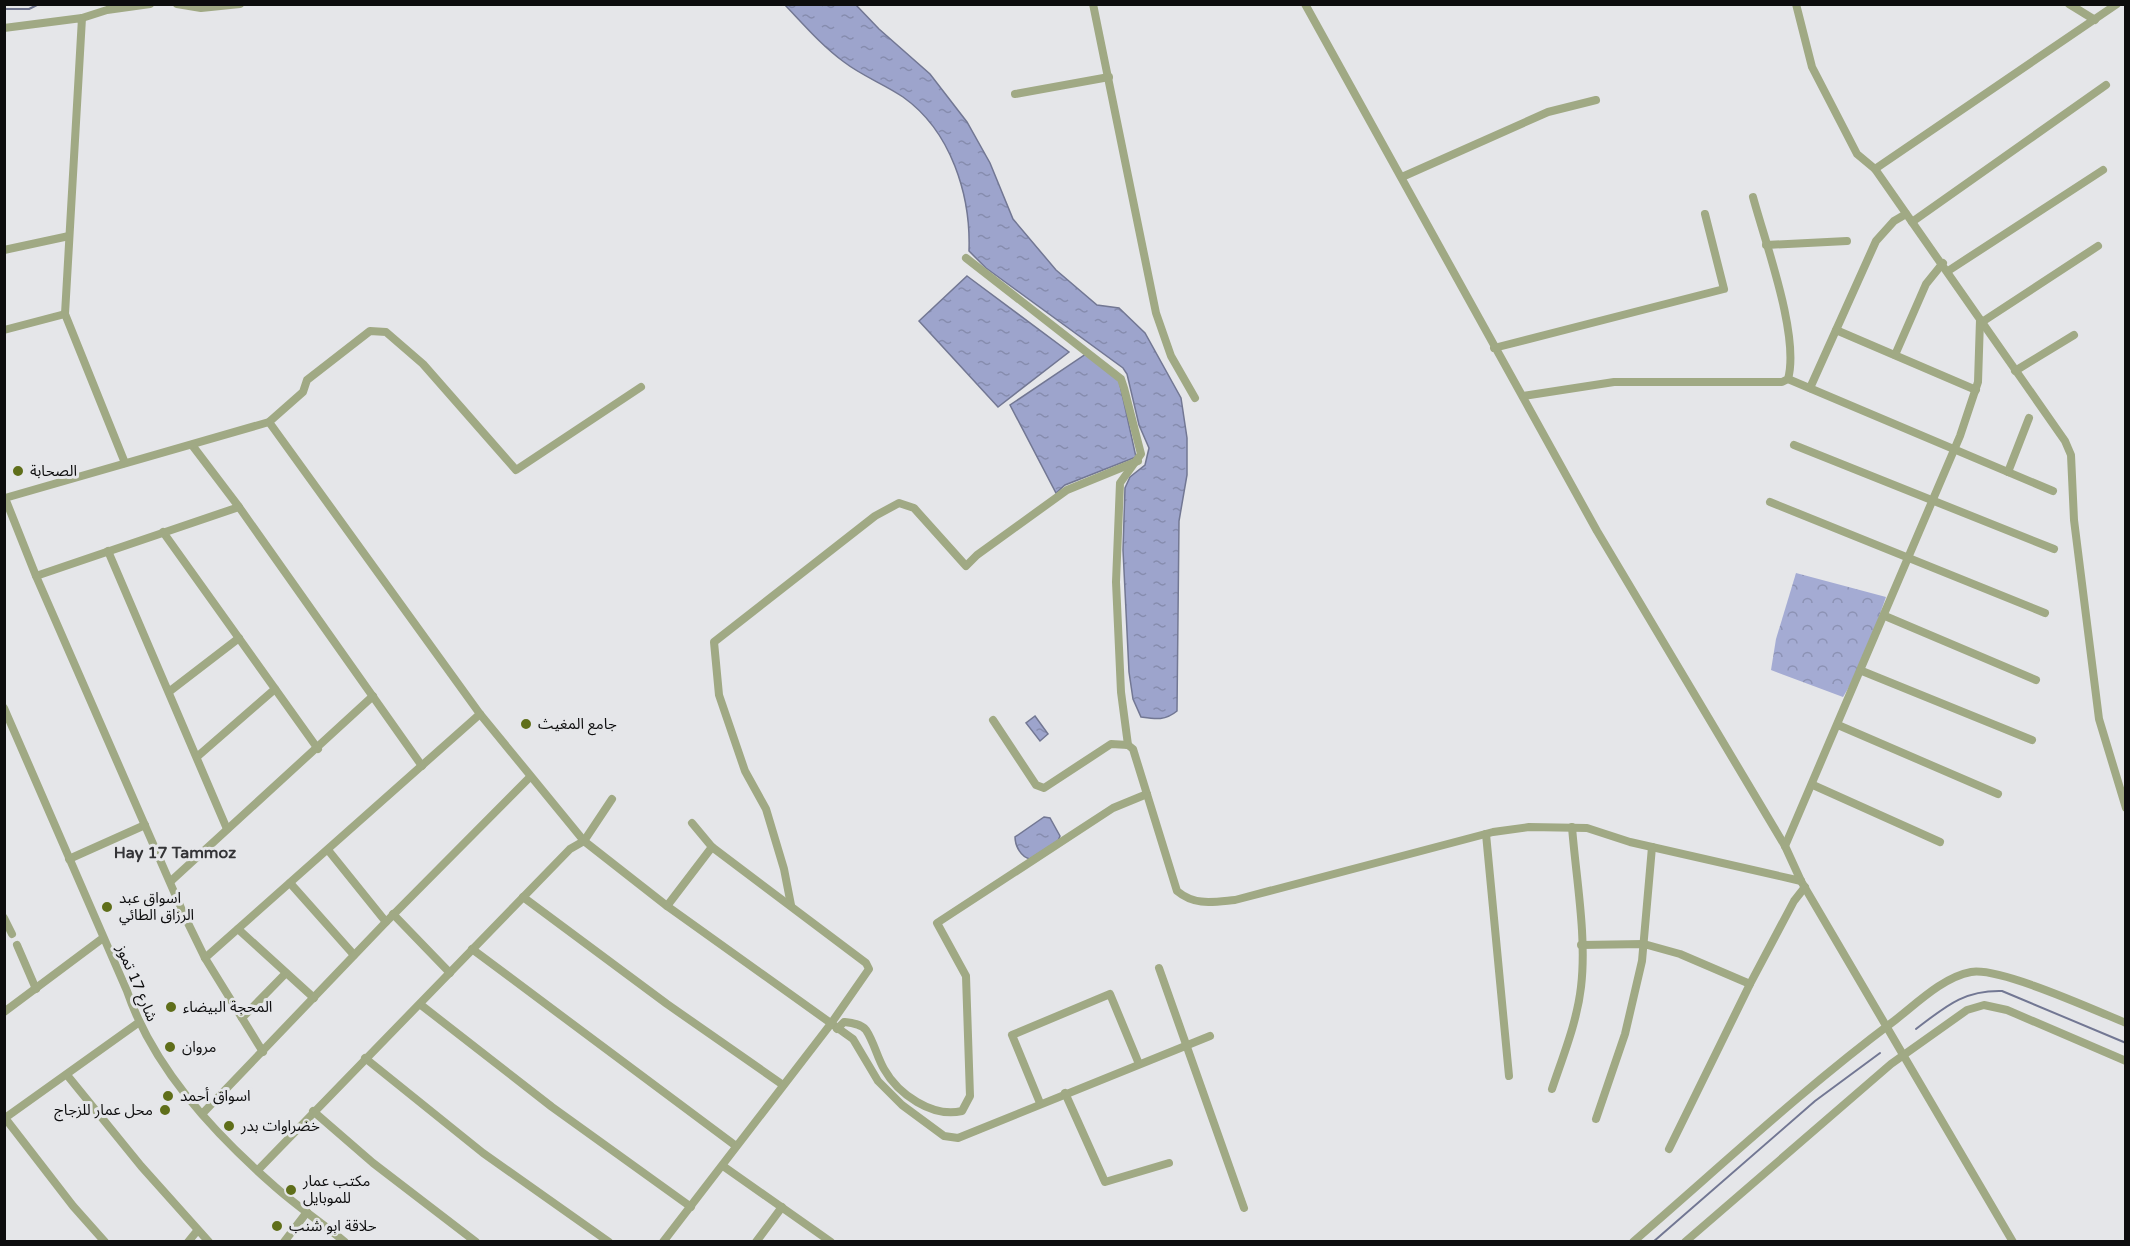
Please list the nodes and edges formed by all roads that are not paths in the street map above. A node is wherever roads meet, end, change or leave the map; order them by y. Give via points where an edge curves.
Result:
1 (150, 4) edge
2 (177, 4) edge
3 (240, 4) edge
4 (1093, 4) edge
5 (1305, 4) edge
6 (1796, 4) edge
7 (2069, 4) edge
8 (2117, 4) edge
9 (82, 18) junction
10 (2095, 20) junction
11 (4, 28) edge
12 (1109, 77) junction
13 (2106, 85) dead end
14 (1015, 94) dead end
15 (1596, 100) dead end
16 (1875, 169) junction
17 (2103, 171) dead end
18 (1402, 177) junction
19 (1753, 197) dead end
20 (1705, 214) dead end
21 (1906, 214) junction
22 (1912, 222) junction
23 (69, 236) junction
24 (1846, 241) dead end
25 (1766, 245) junction
26 (2097, 246) dead end
27 (4, 250) edge
28 (966, 258) dead end
29 (1943, 263) junction
30 (1948, 271) junction
31 (65, 314) junction
32 (1981, 321) junction
33 (4, 330) edge
34 (1836, 330) junction
35 (2074, 335) dead end
36 (1494, 348) junction
37 (1895, 355) junction
38 (2015, 371) junction
39 (1788, 379) junction
40 (641, 387) dead end
41 (1810, 388) junction
42 (1976, 390) junction
43 (1522, 396) junction
44 (1195, 398) dead end
45 (2029, 418) dead end
46 (269, 422) junction
47 (192, 445) junction
48 (1794, 445) dead end
49 (1955, 450) junction
50 (1138, 461) junction
51 (125, 463) junction
52 (2008, 472) junction
53 (2053, 492) dead end
54 (1934, 501) junction
55 (1770, 502) dead end
56 (239, 507) junction
57 (163, 532) junction
58 (2054, 549) dead end
59 (108, 551) junction
60 (1910, 558) junction
61 (36, 576) junction
62 (2045, 613) dead end
63 (1885, 616) junction
64 (239, 638) junction
65 (1862, 671) junction
66 (2036, 680) dead end
67 (275, 689) junction
68 (170, 691) junction
69 (373, 696) junction
70 (4, 708) edge
71 (480, 714) junction
72 (993, 720) dead end
73 (1838, 725) junction
74 (8, 726) edge
75 (2032, 740) dead end
76 (1128, 745) junction
77 (318, 749) junction
78 (198, 756) junction
79 (422, 766) junction
80 (530, 777) junction
81 (1813, 785) junction
82 (1147, 794) junction
83 (1998, 794) dead end
84 (612, 799) dead end
85 (2126, 808) edge
86 (692, 823) dead end
87 (145, 825) junction
88 (1572, 827) junction
89 (227, 829) junction
90 (1486, 834) junction
91 (584, 842) junction
92 (1940, 842) dead end
93 (1785, 846) junction
94 (1652, 847) junction
95 (712, 848) junction
96 (328, 850) junction
97 (69, 859) junction
98 (171, 882) junction
99 (290, 883) junction
100 (1803, 884) junction
101 (523, 897) junction
102 (791, 905) junction
103 (667, 906) junction
104 (393, 914) junction
105 (5, 920) edge
106 (386, 922) junction
107 (238, 929) junction
108 (12, 934) dead end
109 (103, 938) junction
110 (1644, 944) junction
111 (17, 945) dead end
112 (1581, 945) junction
113 (472, 949) junction
114 (354, 955) junction
115 (205, 958) junction
116 (1159, 968) dead end
117 (286, 973) junction
118 (450, 973) junction
119 (1750, 984) junction
120 (36, 988) junction
121 (314, 998) junction
122 (421, 1005) junction
123 (4, 1012) edge
124 (242, 1018) junction
125 (138, 1023) junction
126 (2126, 1023) edge
127 (834, 1027) junction
128 (1886, 1027) junction
129 (1210, 1036) dead end
130 (1186, 1046) junction
131 (262, 1052) junction
132 (1903, 1055) junction
133 (365, 1058) junction
134 (2126, 1061) edge
135 (1139, 1064) junction
136 (67, 1075) junction
137 (1509, 1076) dead end
138 (783, 1085) junction
139 (1552, 1089) dead end
140 (1065, 1093) junction
141 (1040, 1103) junction
142 (313, 1111) junction
143 (203, 1113) junction
144 (1596, 1119) dead end
145 (735, 1146) junction
146 (1669, 1149) dead end
147 (1169, 1163) dead end
148 (723, 1166) junction
149 (258, 1170) junction
150 (691, 1207) junction
151 (782, 1207) junction
152 (1244, 1208) dead end
153 (307, 1212) junction
154 (197, 1231) junction
155 (105, 1242) edge
156 (188, 1242) edge
157 (209, 1242) edge
158 (284, 1242) edge
159 (345, 1242) edge
160 (476, 1242) edge
161 (609, 1242) edge
162 (663, 1242) edge
163 (756, 1242) edge
164 (831, 1242) edge
165 (1633, 1242) edge
166 (1685, 1242) edge
167 (2013, 1242) edge

1 - 9 street
2 - 3 street via 201,8
4 - 12 street
5 - 18 street
6 - 16 street via 1812,67 1857,154
7 - 10 street
8 - 10 street
9 - 11 street
9 - 23 street
10 - 16 street
12 - 14 street
12 - 44 street via 1156,313 1171,356
13 - 22 street
15 - 18 street via 1548,112
16 - 21 street
17 - 30 street
18 - 36 street
19 - 25 street
20 - 36 street via 1724,289
21 - 22 street
21 - 34 street via 1876,241
22 - 29 street
23 - 27 street
23 - 31 street
24 - 25 street
25 - 39 street via 1787,325
26 - 32 street
28 - 50 street via 1121,379 1141,454
29 - 30 street
29 - 37 street via 1926,284
30 - 32 street
31 - 33 street
31 - 51 street
32 - 38 street
32 - 42 street
34 - 37 street
34 - 41 street
35 - 38 street
36 - 43 street
37 - 42 street
38 - 85 street via 2054,423 2071,455 2074,520 2099,719
39 - 41 street
39 - 43 street via 1614,382
40 - 46 street via 516,470 423,364 379,330 370,332 307,380 303,392
41 - 49 street
42 - 49 street
43 - 93 street via 1597,531
45 - 52 street
46 - 47 street
46 - 71 street
47 - 51 street
47 - 56 street
48 - 54 street
49 - 52 street
49 - 54 street
50 - 76 street via 1120,483 1121,692
50 - 102 street via 1067,490 966,566 914,508 899,503 875,516 714,642 719,695 745,771 766,809
51 - 61 street via 4,498
52 - 53 street
54 - 58 street
54 - 60 street
55 - 60 street
56 - 57 street
56 - 69 street
57 - 59 street
57 - 64 street
59 - 61 street
59 - 68 street
60 - 62 street
60 - 63 street
61 - 87 street
63 - 65 street
63 - 66 street
64 - 67 street
64 - 68 street
65 - 73 street
65 - 75 street
67 - 77 street
67 - 78 street
68 - 78 street
69 - 77 street
69 - 79 street
70 - 74 street, شارع 17 تموز
71 - 79 street
71 - 80 street
72 - 76 street via 1036,785 1044,788 1111,744
73 - 81 street
73 - 83 street
74 - 97 street, شارع 17 تموز
76 - 82 street via 1133,749
77 - 89 street
78 - 89 street
79 - 96 street
80 - 91 street
80 - 104 street
81 - 92 street
81 - 93 street
82 - 90 street via 1177,891 1202,903 1235,900
82 - 127 street via 1104,814 937,923 966,976 970,1096 962,1111 937,1111 915,1101 893,1082 865,1029 844,1022
84 - 91 street
86 - 95 street
87 - 97 street
87 - 98 street
88 - 90 street via 1508,828
88 - 94 street
88 - 112 street
89 - 98 street
90 - 137 street
91 - 101 street via 570,849
91 - 103 street
93 - 100 street
94 - 100 street
94 - 110 street
95 - 102 street
95 - 103 street
96 - 99 street
96 - 106 street
97 - 109 street, شارع 17 تموز
98 - 115 street
99 - 107 street
99 - 114 street
100 - 119 street
100 - 128 street
101 - 113 street
101 - 138 street
102 - 127 street via 869,969
103 - 127 street
104 - 106 street
104 - 118 street
105 - 108 street
106 - 114 street
107 - 115 street
107 - 117 street
109 - 120 street
109 - 125 street, شارع 17 تموز
110 - 112 street
110 - 119 street via 1680,954
110 - 144 street via 1625,1034
111 - 120 street
112 - 139 street via 1581,988 1570,1038
113 - 118 street
113 - 145 street
114 - 121 street
115 - 124 street
116 - 130 street
117 - 121 street
117 - 124 street
118 - 122 street
119 - 146 street
120 - 123 street
121 - 131 street
122 - 133 street
122 - 150 street via 552,1107
124 - 131 street
125 - 136 street
125 - 143 street, شارع 17 تموز via 156,1054
126 - 128 street via 2004,975 1971,972 1953,978
127 - 138 street
127 - 141 street via 853,1039 878,1081 902,1105 944,1136 958,1138
128 - 132 street
128 - 165 street via 1755,1132
129 - 130 street
130 - 135 street
130 - 152 street
131 - 143 street
132 - 134 street via 1967,1010 1984,1005 2007,1010
132 - 166 street
132 - 167 street
133 - 142 street
133 - 161 street via 483,1153
135 - 140 street
135 - 141 street via 1110,994 1012,1035
136 - 154 street
136 - 155 street via 4,1118
138 - 145 street
140 - 141 street
140 - 147 street via 1106,1182
142 - 149 street
142 - 160 street
143 - 149 street, شارع 17 تموز
145 - 148 street
148 - 150 street
148 - 151 street
149 - 153 street, شارع 17 تموز
150 - 162 street
151 - 163 street
151 - 164 street
153 - 158 street
153 - 159 street, شارع 17 تموز
154 - 156 street
154 - 157 street

